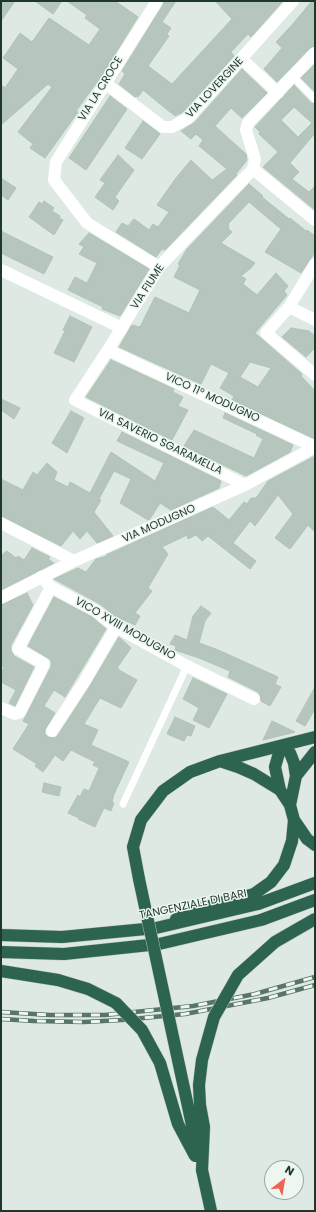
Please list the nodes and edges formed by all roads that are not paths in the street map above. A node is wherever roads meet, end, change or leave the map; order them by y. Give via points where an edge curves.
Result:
1 (157, 1) edge
2 (293, 1) edge
3 (315, 53) edge
4 (242, 59) junction
5 (293, 77) junction
6 (105, 83) junction
7 (278, 93) junction
8 (315, 99) edge
9 (253, 169) junction
10 (315, 220) edge
11 (315, 264) edge
12 (159, 267) junction
13 (1, 270) edge
14 (289, 307) junction
15 (315, 320) edge
16 (122, 328) junction
17 (108, 350) junction
18 (315, 375) edge
19 (75, 400) joint
20 (315, 447) edge
21 (245, 485) junction
22 (1, 523) edge
23 (74, 561) junction
24 (41, 577) junction
25 (51, 587) junction
26 (1, 598) edge
27 (116, 627) junction
28 (187, 666) junction
29 (254, 698) dead end
30 (1, 708) edge
31 (52, 731) dead end
32 (315, 738) edge
33 (281, 746) junction
34 (315, 752) edge
35 (220, 760) junction
36 (296, 776) junction
37 (280, 790) junction
38 (123, 804) dead end
39 (290, 805) junction
40 (294, 820) junction
41 (315, 845) edge
42 (315, 883) edge
43 (315, 900) edge
44 (315, 919) edge
45 (156, 928) junction
46 (1, 935) edge
47 (1, 952) edge
48 (1, 971) edge
49 (202, 1170) junction
50 (211, 1211) edge

1 - 6 street, VIA LA CROCE
2 - 4 street, VIA LOVERGINE
3 - 5 street
4 - 6 street, VIA LOVERGINE via 188,118 172,127 163,127
4 - 7 street
5 - 7 street
5 - 8 lane
6 - 12 street, VIA LA CROCE via 56,162 54,180 87,223
7 - 9 street via 248,123 246,130 256,159
9 - 10 street
9 - 12 street, VIA FIUME
11 - 14 street
12 - 16 street, VIA FIUME
13 - 16 street
14 - 15 street
14 - 18 street via 266,333
16 - 17 street, VIA FIUME
17 - 19 street, VIA FIUME
17 - 20 street, VICO 11° MODUGNO
19 - 21 street, VIA SAVERIO SGARAMELLA
20 - 21 street, VIA MODUGNO
21 - 23 street, VIA MODUGNO
22 - 23 street
23 - 24 street, VIA MODUGNO
24 - 25 street, VICO XVIII MODUGNO
24 - 26 street, VIA MODUGNO
25 - 27 street, VICO XVIII MODUGNO via 96,611
25 - 30 street via 18,649 44,664 20,712 15,714
27 - 28 street, VICO XVIII MODUGNO
27 - 31 street
28 - 29 street, VICO XVIII MODUGNO
28 - 38 lane
32 - 33 highway
33 - 35 highway
33 - 36 highway via 290,753
33 - 37 highway via 275,767
34 - 36 highway
35 - 37 highway via 254,774
35 - 49 highway, bridge via 190,772 163,791 141,820 133,847
36 - 39 highway
37 - 39 highway
39 - 40 highway
40 - 41 highway via 307,839
40 - 45 highway via 292,841 284,865 271,882 254,894 191,912
42 - 45 highway, TANGENZIALE DI BARI via 258,904
43 - 47 highway via 261,920 160,944 64,954
44 - 49 highway, bridge via 275,942 238,976 214,1017 202,1060 199,1085 204,1127
45 - 46 highway, TANGENZIALE DI BARI via 62,937
48 - 49 highway, bridge via 58,980 88,989 116,1003 142,1030 160,1063 178,1124
49 - 50 highway

